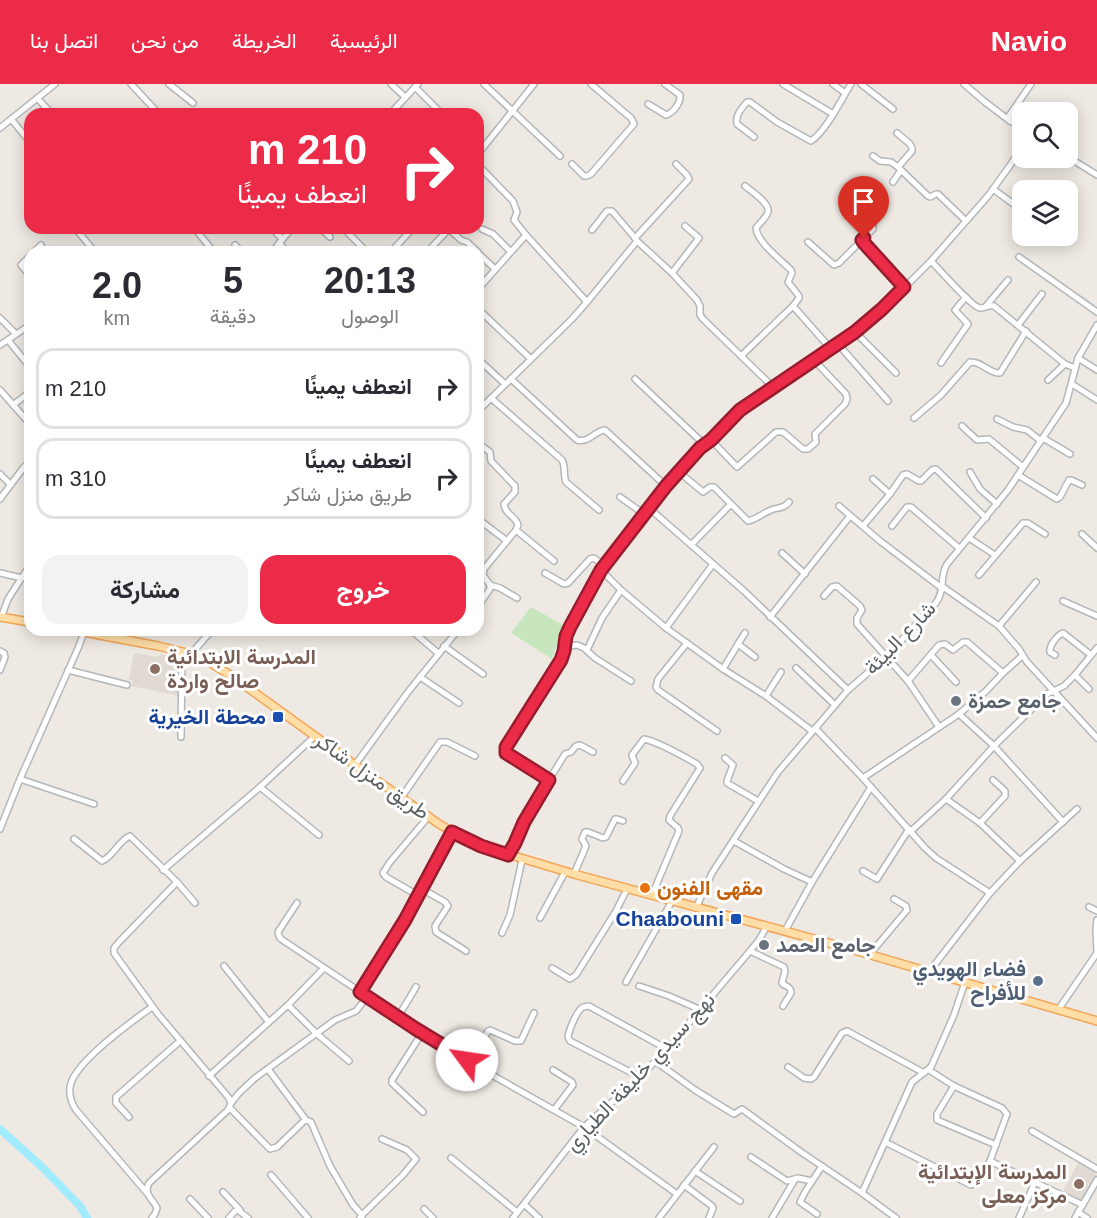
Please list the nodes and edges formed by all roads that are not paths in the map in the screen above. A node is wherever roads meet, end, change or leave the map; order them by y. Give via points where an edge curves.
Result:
1 (55, 84) edge
2 (131, 84) edge
3 (169, 84) edge
4 (390, 84) edge
5 (484, 84) edge
6 (534, 84) edge
7 (591, 84) edge
8 (665, 84) edge
9 (783, 84) edge
10 (834, 84) edge
11 (851, 84) edge
12 (861, 84) edge
13 (964, 84) edge
14 (1030, 84) edge
15 (416, 86) edge
16 (845, 93) junction
17 (405, 97) junction
18 (37, 98) junction
19 (193, 103) dead end
20 (648, 104) dead end
21 (24, 108) edge
22 (25, 108) edge
23 (46, 108) edge
24 (153, 108) edge
25 (395, 108) edge
26 (436, 108) edge
27 (893, 109) dead end
28 (513, 111) junction
29 (833, 114) junction
30 (11, 119) junction
31 (1010, 121) joint
32 (0, 128) edge
33 (897, 133) dead end
34 (24, 135) edge
35 (754, 137) dead end
36 (484, 146) edge
37 (560, 156) dead end
38 (873, 156) dead end
39 (1012, 162) edge
40 (1078, 163) edge
41 (572, 164) dead end
42 (676, 164) dead end
43 (900, 169) junction
44 (484, 171) edge
45 (1097, 175) edge
46 (893, 182) dead end
47 (745, 186) dead end
48 (993, 189) junction
49 (1012, 203) edge
50 (857, 207) dead end
51 (966, 221) junction
52 (685, 226) dead end
53 (484, 230) edge
54 (592, 230) dead end
55 (80, 234) edge
56 (199, 234) edge
57 (276, 234) edge
58 (286, 234) edge
59 (327, 234) edge
60 (349, 234) edge
61 (408, 234) edge
62 (445, 234) edge
63 (455, 234) edge
64 (526, 234) junction
65 (330, 237) dead end
66 (636, 240) junction
67 (862, 240) junction
68 (280, 241) junction
69 (808, 242) dead end
70 (90, 246) edge
71 (209, 246) edge
72 (276, 246) edge
73 (283, 246) edge
74 (361, 246) edge
75 (396, 246) edge
76 (432, 246) edge
77 (471, 246) edge
78 (510, 251) junction
79 (1019, 257) dead end
80 (484, 258) edge
81 (931, 261) junction
82 (495, 269) junction
83 (672, 273) junction
84 (1008, 280) dead end
85 (484, 282) edge
86 (904, 287) junction
87 (1042, 294) dead end
88 (966, 297) junction
89 (587, 302) junction
90 (793, 306) junction
91 (985, 307) junction
92 (1097, 312) edge
93 (484, 315) edge
94 (0, 318) edge
95 (1018, 325) junction
96 (1097, 325) edge
97 (24, 329) edge
98 (1026, 331) junction
99 (855, 332) junction
100 (16, 334) junction
101 (8, 340) junction
102 (838, 344) junction
103 (0, 345) edge
104 (831, 349) junction
105 (741, 356) junction
106 (1077, 358) junction
107 (531, 359) junction
108 (24, 360) edge
109 (814, 360) junction
110 (941, 363) dead end
111 (484, 364) edge
112 (1065, 364) junction
113 (1074, 368) junction
114 (1097, 370) edge
115 (896, 374) dead end
116 (634, 379) dead end
117 (511, 380) junction
118 (1048, 380) dead end
119 (505, 384) junction
120 (1072, 384) junction
121 (773, 387) junction
122 (0, 390) edge
123 (24, 397) edge
124 (491, 398) junction
125 (888, 400) dead end
126 (1097, 400) edge
127 (13, 405) junction
128 (484, 405) edge
129 (24, 417) edge
130 (914, 418) dead end
131 (997, 419) dead end
132 (962, 426) dead end
133 (1042, 439) junction
134 (711, 440) junction
135 (705, 445) junction
136 (484, 448) edge
137 (1070, 454) dead end
138 (24, 467) edge
139 (1023, 467) junction
140 (680, 472) junction
141 (970, 472) dead end
142 (0, 474) edge
143 (1018, 475) junction
144 (873, 479) dead end
145 (10, 484) junction
146 (1082, 485) dead end
147 (666, 486) junction
148 (890, 494) junction
149 (620, 497) dead end
150 (0, 499) edge
151 (789, 502) dead end
152 (731, 504) junction
153 (997, 504) junction
154 (839, 506) dead end
155 (649, 508) junction
156 (599, 510) dead end
157 (644, 514) junction
158 (850, 516) junction
159 (986, 518) junction
160 (484, 524) edge
161 (863, 526) junction
162 (892, 526) dead end
163 (516, 530) junction
164 (1045, 534) dead end
165 (1082, 534) dead end
166 (969, 538) junction
167 (507, 541) junction
168 (691, 545) junction
169 (959, 548) junction
170 (1097, 548) edge
171 (782, 553) dead end
172 (995, 555) junction
173 (554, 561) dead end
174 (713, 564) junction
175 (603, 568) junction
176 (484, 569) edge
177 (0, 573) edge
178 (545, 573) dead end
179 (805, 574) junction
180 (24, 575) edge
181 (979, 575) dead end
182 (484, 577) edge
183 (22, 578) junction
184 (1036, 582) dead end
185 (490, 585) junction
186 (943, 588) junction
187 (621, 590) junction
188 (484, 596) edge
189 (824, 596) dead end
190 (517, 598) dead end
191 (1063, 601) dead end
192 (1097, 616) edge
193 (0, 617) edge
194 (770, 617) junction
195 (24, 621) edge
196 (999, 626) junction
197 (666, 628) junction
198 (745, 633) dead end
199 (83, 636) edge
200 (105, 636) edge
201 (122, 636) edge
202 (207, 636) edge
203 (418, 636) edge
204 (453, 636) edge
205 (121, 639) junction
206 (687, 643) junction
207 (738, 644) junction
208 (444, 646) junction
209 (566, 647) junction
210 (1097, 648) edge
211 (587, 650) junction
212 (0, 651) edge
213 (182, 652) junction
214 (438, 653) junction
215 (191, 654) junction
216 (931, 655) junction
217 (1055, 655) dead end
218 (1091, 655) junction
219 (1022, 656) junction
220 (755, 657) dead end
221 (886, 657) junction
222 (796, 668) dead end
223 (723, 669) junction
224 (0, 670) edge
225 (68, 670) junction
226 (781, 672) dead end
227 (1003, 673) junction
228 (483, 674) dead end
229 (1075, 675) junction
230 (420, 677) junction
231 (631, 681) dead end
232 (908, 681) junction
233 (956, 682) dead end
234 (127, 685) dead end
235 (1089, 689) dead end
236 (848, 690) junction
237 (1053, 691) junction
238 (766, 696) junction
239 (459, 703) dead end
240 (835, 705) junction
241 (959, 714) junction
242 (939, 727) junction
243 (814, 729) junction
244 (717, 731) dead end
245 (315, 736) junction
246 (181, 737) dead end
247 (1097, 738) edge
248 (994, 746) junction
249 (593, 752) dead end
250 (475, 756) dead end
251 (724, 758) dead end
252 (355, 765) junction
253 (863, 778) junction
254 (20, 779) junction
255 (549, 780) junction
256 (993, 780) dead end
257 (623, 781) dead end
258 (260, 787) junction
259 (871, 788) junction
260 (401, 798) junction
261 (946, 799) junction
262 (758, 801) junction
263 (94, 804) dead end
264 (1077, 808) dead end
265 (429, 816) junction
266 (623, 821) dead end
267 (1063, 822) junction
268 (980, 823) junction
269 (0, 829) edge
270 (910, 830) junction
271 (452, 832) junction
272 (319, 835) dead end
273 (74, 839) dead end
274 (734, 841) junction
275 (508, 855) junction
276 (522, 860) junction
277 (1020, 861) junction
278 (163, 870) junction
279 (863, 871) dead end
280 (565, 872) junction
281 (574, 874) junction
282 (177, 882) junction
283 (812, 882) junction
284 (422, 889) junction
285 (627, 889) junction
286 (990, 892) junction
287 (651, 895) junction
288 (419, 896) junction
289 (894, 899) dead end
290 (672, 901) junction
291 (195, 903) dead end
292 (297, 903) dead end
293 (1089, 907) dead end
294 (696, 908) junction
295 (1097, 911) edge
296 (540, 918) dead end
297 (1097, 920) edge
298 (767, 926) junction
299 (785, 931) junction
300 (502, 933) dead end
301 (466, 951) dead end
302 (750, 951) junction
303 (1097, 953) edge
304 (870, 954) junction
305 (224, 966) dead end
306 (324, 968) junction
307 (552, 968) dead end
308 (929, 972) junction
309 (626, 982) dead end
310 (965, 982) junction
311 (639, 986) dead end
312 (416, 987) dead end
313 (360, 992) junction
314 (367, 997) junction
315 (288, 1005) junction
316 (783, 1006) dead end
317 (152, 1007) junction
318 (700, 1010) junction
319 (1058, 1010) junction
320 (534, 1013) dead end
321 (398, 1017) junction
322 (268, 1021) junction
323 (1097, 1021) edge
324 (422, 1033) junction
325 (317, 1034) junction
326 (180, 1041) junction
327 (667, 1049) junction
328 (349, 1061) dead end
329 (655, 1061) junction
330 (470, 1062) junction
331 (788, 1067) dead end
332 (268, 1069) junction
333 (553, 1070) dead end
334 (926, 1071) junction
335 (209, 1076) junction
336 (640, 1077) junction
337 (954, 1086) junction
338 (230, 1106) junction
339 (554, 1110) junction
340 (423, 1112) dead end
341 (129, 1117) dead end
342 (306, 1120) junction
343 (584, 1127) junction
344 (1032, 1131) dead end
345 (382, 1139) dead end
346 (885, 1142) junction
347 (996, 1145) junction
348 (714, 1147) dead end
349 (751, 1157) dead end
350 (451, 1158) dead end
351 (990, 1161) junction
352 (822, 1166) junction
353 (1097, 1169) edge
354 (695, 1171) junction
355 (271, 1175) dead end
356 (795, 1180) junction
357 (1097, 1180) edge
358 (812, 1181) junction
359 (1035, 1182) junction
360 (684, 1185) junction
361 (223, 1192) dead end
362 (147, 1193) junction
363 (862, 1193) junction
364 (677, 1194) junction
365 (190, 1199) dead end
366 (740, 1202) dead end
367 (524, 1204) junction
368 (1083, 1205) junction
369 (424, 1209) dead end
370 (240, 1210) junction
371 (517, 1212) junction
372 (818, 1214) dead end
373 (1077, 1215) edge
374 (362, 1217) edge
375 (152, 1218) edge
376 (208, 1218) edge
377 (229, 1218) edge
378 (248, 1218) edge
379 (307, 1218) edge
380 (433, 1218) edge
381 (513, 1218) edge
382 (539, 1218) edge
383 (659, 1218) edge
384 (709, 1218) edge
385 (772, 1218) edge
386 (896, 1218) edge
387 (1019, 1218) edge
388 (1087, 1218) edge

1 - 18 street
2 - 24 street
3 - 19 street
4 - 17 street
5 - 28 street
6 - 28 street
7 - 41 street via 634,125 591,174 584,176
8 - 20 street via 681,98 672,112 666,115
9 - 29 street
10 - 16 street
11 - 16 street
12 - 27 street
13 - 31 street
14 - 31 street via 1009,115
15 - 17 street
15 - 26 street
16 - 29 street
17 - 25 street
18 - 22 street
18 - 23 street
21 - 30 street
28 - 36 street
28 - 37 street
29 - 35 street via 810,141 749,101 736,120
30 - 32 street
30 - 34 street
33 - 43 street via 912,149
38 - 43 street
39 - 48 street
40 - 45 street
42 - 66 street via 689,179
43 - 46 street
43 - 51 street via 928,196 938,194
44 - 64 street via 513,201 517,212 514,220
47 - 90 street via 768,207 756,233 792,273 788,282 799,296
48 - 49 street
48 - 51 street
50 - 67 street via 873,225
51 - 81 street
52 - 83 street via 699,238
53 - 78 street
54 - 66 street via 609,210
55 - 70 street
56 - 71 street
57 - 68 street
58 - 68 street
59 - 65 street
60 - 74 street
61 - 75 street
62 - 76 street
63 - 77 street
64 - 78 street
64 - 89 street
66 - 83 street
66 - 89 street
67 - 69 street via 834,265
67 - 86 street
68 - 72 street
68 - 73 street
78 - 82 street
79 - 92 street
80 - 82 street
81 - 86 street
81 - 88 street
82 - 85 street
83 - 105 street via 697,300 703,319
84 - 91 street
86 - 99 street
87 - 95 street
88 - 91 street via 978,307
88 - 110 street via 955,310 968,324
89 - 107 street
90 - 104 street
90 - 105 street
91 - 95 street via 994,306
93 - 107 street
94 - 100 street
95 - 98 street
96 - 106 street, شارع البيئة
97 - 100 street
98 - 112 street
98 - 130 street via 1000,373 995,374 977,362 970,363
99 - 102 street
99 - 115 street
100 - 101 street
101 - 103 street
101 - 108 street
102 - 104 street
102 - 125 street
104 - 109 street
105 - 121 street
106 - 113 street, شارع البيئة
106 - 114 street
107 - 117 street
109 - 121 street
109 - 134 street via 847,399 817,432 816,442 808,449 783,432 776,432 737,467
111 - 119 street
112 - 113 street
112 - 118 street
113 - 120 street, شارع البيئة
116 - 135 street
117 - 119 street
117 - 147 street via 577,440 586,440 605,430
119 - 124 street
120 - 126 street
120 - 133 street, شارع البيئة via 1066,403
121 - 134 street via 740,410
122 - 127 street
123 - 127 street
124 - 128 street
124 - 156 street via 562,460 566,483
127 - 129 street
131 - 133 street
132 - 139 street via 977,440 989,438
133 - 137 street
133 - 139 street, شارع البيئة
134 - 135 street
135 - 140 street
136 - 163 street via 490,452 491,462 515,486 504,507 517,520
138 - 145 street
139 - 143 street, شارع البيئة
140 - 147 street
140 - 152 street via 703,492 714,487
141 - 153 street via 980,489
142 - 145 street
143 - 146 street via 1057,499 1069,480
143 - 153 street, شارع البيئة
144 - 148 street
145 - 150 street
147 - 155 street
148 - 159 street via 903,475 921,481 936,468
148 - 161 street
149 - 157 street
151 - 152 street via 748,521
152 - 168 street
153 - 159 street, شارع البيئة
154 - 158 street
155 - 157 street
155 - 168 street
157 - 175 street
158 - 161 street
158 - 179 street
159 - 166 street, شارع البيئة
160 - 167 street
161 - 186 street
162 - 169 street via 910,507
163 - 167 street
163 - 173 street
164 - 172 street via 1025,523
165 - 170 street
166 - 169 street, شارع البيئة
166 - 172 street
167 - 176 street
168 - 174 street
169 - 186 street, شارع البيئة via 944,569
171 - 179 street
172 - 181 street
174 - 194 street
174 - 197 street
175 - 178 street via 594,558 590,559 564,585
175 - 187 street
175 - 209 street via 570,627
177 - 183 street
179 - 194 street
180 - 183 street
182 - 185 street
183 - 193 street
184 - 196 street
185 - 188 street
185 - 190 street
186 - 196 street
186 - 221 street, شارع البيئة via 936,603
187 - 197 street
187 - 211 street
189 - 221 street via 837,586 860,606 857,624
191 - 192 street
193 - 195 main road
194 - 236 street
196 - 219 street
197 - 206 street
198 - 207 street
199 - 225 street
200 - 205 main road, طريق منزل شاكر
201 - 205 street
202 - 215 street
203 - 214 street
204 - 208 street
205 - 213 main road, طريق منزل شاكر
206 - 223 street
206 - 244 street via 656,687
207 - 220 street
207 - 223 street
208 - 214 street
208 - 228 street
209 - 211 street
209 - 255 street via 505,750
210 - 218 street
211 - 231 street
212 - 224 street via 5,654
213 - 215 main road, طريق منزل شاكر
213 - 246 street
214 - 230 street
215 - 245 main road, طريق منزل شاكر via 233,677
216 - 227 street via 941,644 953,650 965,642
216 - 232 street
216 - 233 street
217 - 218 street via 1050,647 1063,633
218 - 229 street
219 - 227 street
219 - 237 street
221 - 232 street
221 - 236 street, شارع البيئة
222 - 240 street
223 - 238 street
225 - 234 street
225 - 254 street
226 - 238 street
227 - 241 street
229 - 235 street
229 - 237 street
230 - 239 street
230 - 252 street
232 - 242 street
236 - 240 street, شارع البيئة
237 - 247 street
237 - 248 street
238 - 243 street
240 - 243 street, شارع البيئة
241 - 242 street
241 - 248 street
242 - 253 street
243 - 253 street
243 - 262 street, شارع البيئة
245 - 252 main road, طريق منزل شاكر
245 - 258 street
248 - 261 street
248 - 267 street
249 - 255 street via 576,746 565,754
250 - 260 street via 440,742
251 - 262 street via 734,765 727,783
252 - 260 main road, طريق منزل شاكر
253 - 259 street
254 - 263 street
254 - 269 street
255 - 275 street
256 - 268 street via 1005,796
257 - 287 street via 635,763 633,753 644,739 700,766 669,818 679,831
258 - 272 street
258 - 278 street
259 - 270 street
259 - 283 street
260 - 265 main road, طريق منزل شاكر
261 - 268 street
261 - 270 street
262 - 274 street, شارع البيئة
264 - 267 street
265 - 271 main road, طريق منزل شاكر
265 - 288 street via 383,873
266 - 281 street via 615,819 602,839 585,832 582,839 586,846
267 - 277 street
268 - 277 street
270 - 279 street via 878,879
270 - 286 street via 936,858
271 - 275 main road, طريق منزل شاكر
271 - 284 street
273 - 278 street via 102,861 110,858 129,836
274 - 283 street
274 - 294 street, شارع البيئة via 712,873
275 - 276 main road, طريق منزل شاكر
276 - 280 main road, طريق منزل شاكر
276 - 300 street
277 - 286 street
278 - 282 street
280 - 281 main road, طريق منزل شاكر
280 - 296 street
281 - 285 main road, طريق منزل شاكر
282 - 291 street
282 - 317 street via 113,951
283 - 299 street
284 - 288 street
284 - 301 street via 448,906 435,926 436,932
285 - 287 main road, طريق منزل شاكر
285 - 307 street via 576,975 570,979
286 - 308 street
287 - 290 main road, طريق منزل شاكر
288 - 313 street
289 - 304 street via 907,910
290 - 294 main road, طريق منزل شاكر
290 - 309 street
292 - 306 street via 279,936
293 - 295 street
294 - 298 main road, طريق منزل شاكر
297 - 303 street
298 - 299 main road, طريق منزل شاكر
298 - 302 street, نهج سيدي خليفة الطياري
299 - 304 main road, طريق منزل شاكر
302 - 316 street via 784,967 782,983 791,993
302 - 318 street, نهج سيدي خليفة الطياري
303 - 319 street
304 - 308 main road, طريق منزل شاكر
305 - 322 street
306 - 313 street
306 - 315 street
308 - 310 main road, طريق منزل شاكر
310 - 319 main road, طريق منزل شاكر
310 - 334 street via 932,1067
311 - 318 street
312 - 321 street
313 - 314 street
314 - 321 street
314 - 325 street via 356,1011
315 - 322 street
315 - 325 street
317 - 326 street
317 - 362 street via 88,1059 74,1076 69,1093 76,1110
318 - 327 street, نهج سيدي خليفة الطياري
319 - 323 main road, طريق منزل شاكر
320 - 330 street via 519,1042 488,1030
321 - 324 street
322 - 335 street
324 - 330 street
324 - 340 street via 392,1080
325 - 328 street
325 - 332 street
326 - 335 street
326 - 341 street via 116,1097 115,1101
327 - 329 street, نهج سيدي خليفة الطياري
327 - 336 street via 589,1006 580,1009 569,1031 570,1041
329 - 336 street, نهج سيدي خليفة الطياري
329 - 352 street via 733,1113 742,1109
330 - 339 street
331 - 334 street via 812,1079 847,1031
332 - 338 street via 236,1095
332 - 342 street
333 - 339 street via 573,1085
334 - 337 street
334 - 346 street via 912,1082
335 - 338 street via 229,1098
336 - 343 street, نهج سيدي خليفة الطياري
337 - 347 street via 1006,1111 1008,1116
337 - 347 street via 937,1120
338 - 342 street via 270,1149
338 - 362 street via 149,1183
339 - 343 street
342 - 374 street via 312,1124 330,1166
343 - 364 street
343 - 367 street, نهج سيدي خليفة الطياري
344 - 353 street
345 - 374 street via 417,1159
346 - 351 street via 971,1185
346 - 363 street
347 - 351 street
348 - 354 street
349 - 356 street via 787,1181
350 - 371 street
351 - 359 street
352 - 358 street
352 - 363 street
354 - 360 street
354 - 366 street
355 - 379 street
356 - 358 street
356 - 385 street
357 - 368 street
358 - 372 street via 800,1202
359 - 368 street
359 - 387 street
360 - 364 street
360 - 384 street via 712,1206
361 - 370 street
362 - 375 street via 157,1206
363 - 386 street
364 - 383 street
365 - 376 street
367 - 371 street, نهج سيدي خليفة الطياري
367 - 382 street
368 - 373 street
369 - 380 street
370 - 377 street
370 - 378 street
371 - 381 street, نهج سيدي خليفة الطياري
373 - 388 street

